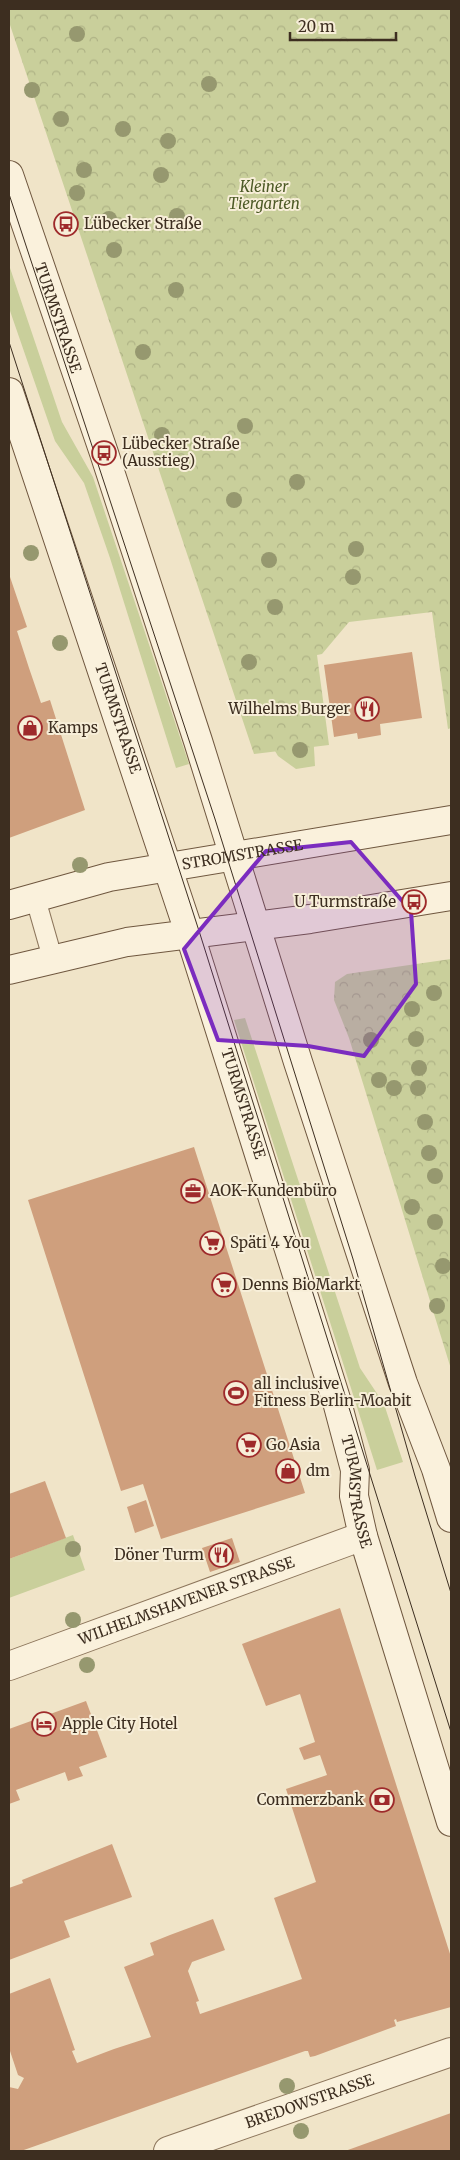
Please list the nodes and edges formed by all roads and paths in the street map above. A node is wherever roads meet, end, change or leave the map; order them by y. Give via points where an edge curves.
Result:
1 (9, 175) edge
2 (9, 392) edge
3 (451, 820) edge
4 (234, 855) junction
5 (167, 866) junction
6 (451, 896) edge
7 (35, 897) junction
8 (9, 905) edge
9 (256, 926) junction
10 (190, 935) junction
11 (53, 960) junction
12 (9, 970) edge
13 (451, 1518) edge
14 (363, 1536) junction
15 (9, 1666) edge
16 (451, 1822) edge
17 (451, 2052) edge
18 (168, 2151) edge

1 - 4 main road, TURMSTRASSE via 104,453
2 - 5 main road, TURMSTRASSE
3 - 4 main road, STROMSTRASSE
4 - 5 main road, STROMSTRASSE
4 - 9 main road, TURMSTRASSE
5 - 7 main road, STROMSTRASSE via 109,877
5 - 10 main road, TURMSTRASSE
6 - 9 main road
7 - 8 main road, STROMSTRASSE
7 - 11 lane
9 - 10 main road
9 - 13 main road, TURMSTRASSE via 402,1383 436,1469
10 - 11 main road via 127,942
10 - 14 main road, TURMSTRASSE via 336,1402 355,1470 354,1496
11 - 12 main road
14 - 15 main road, WILHELMSHAVENER STRASSE
14 - 16 main road, TURMSTRASSE
17 - 18 main road, BREDOWSTRASSE

